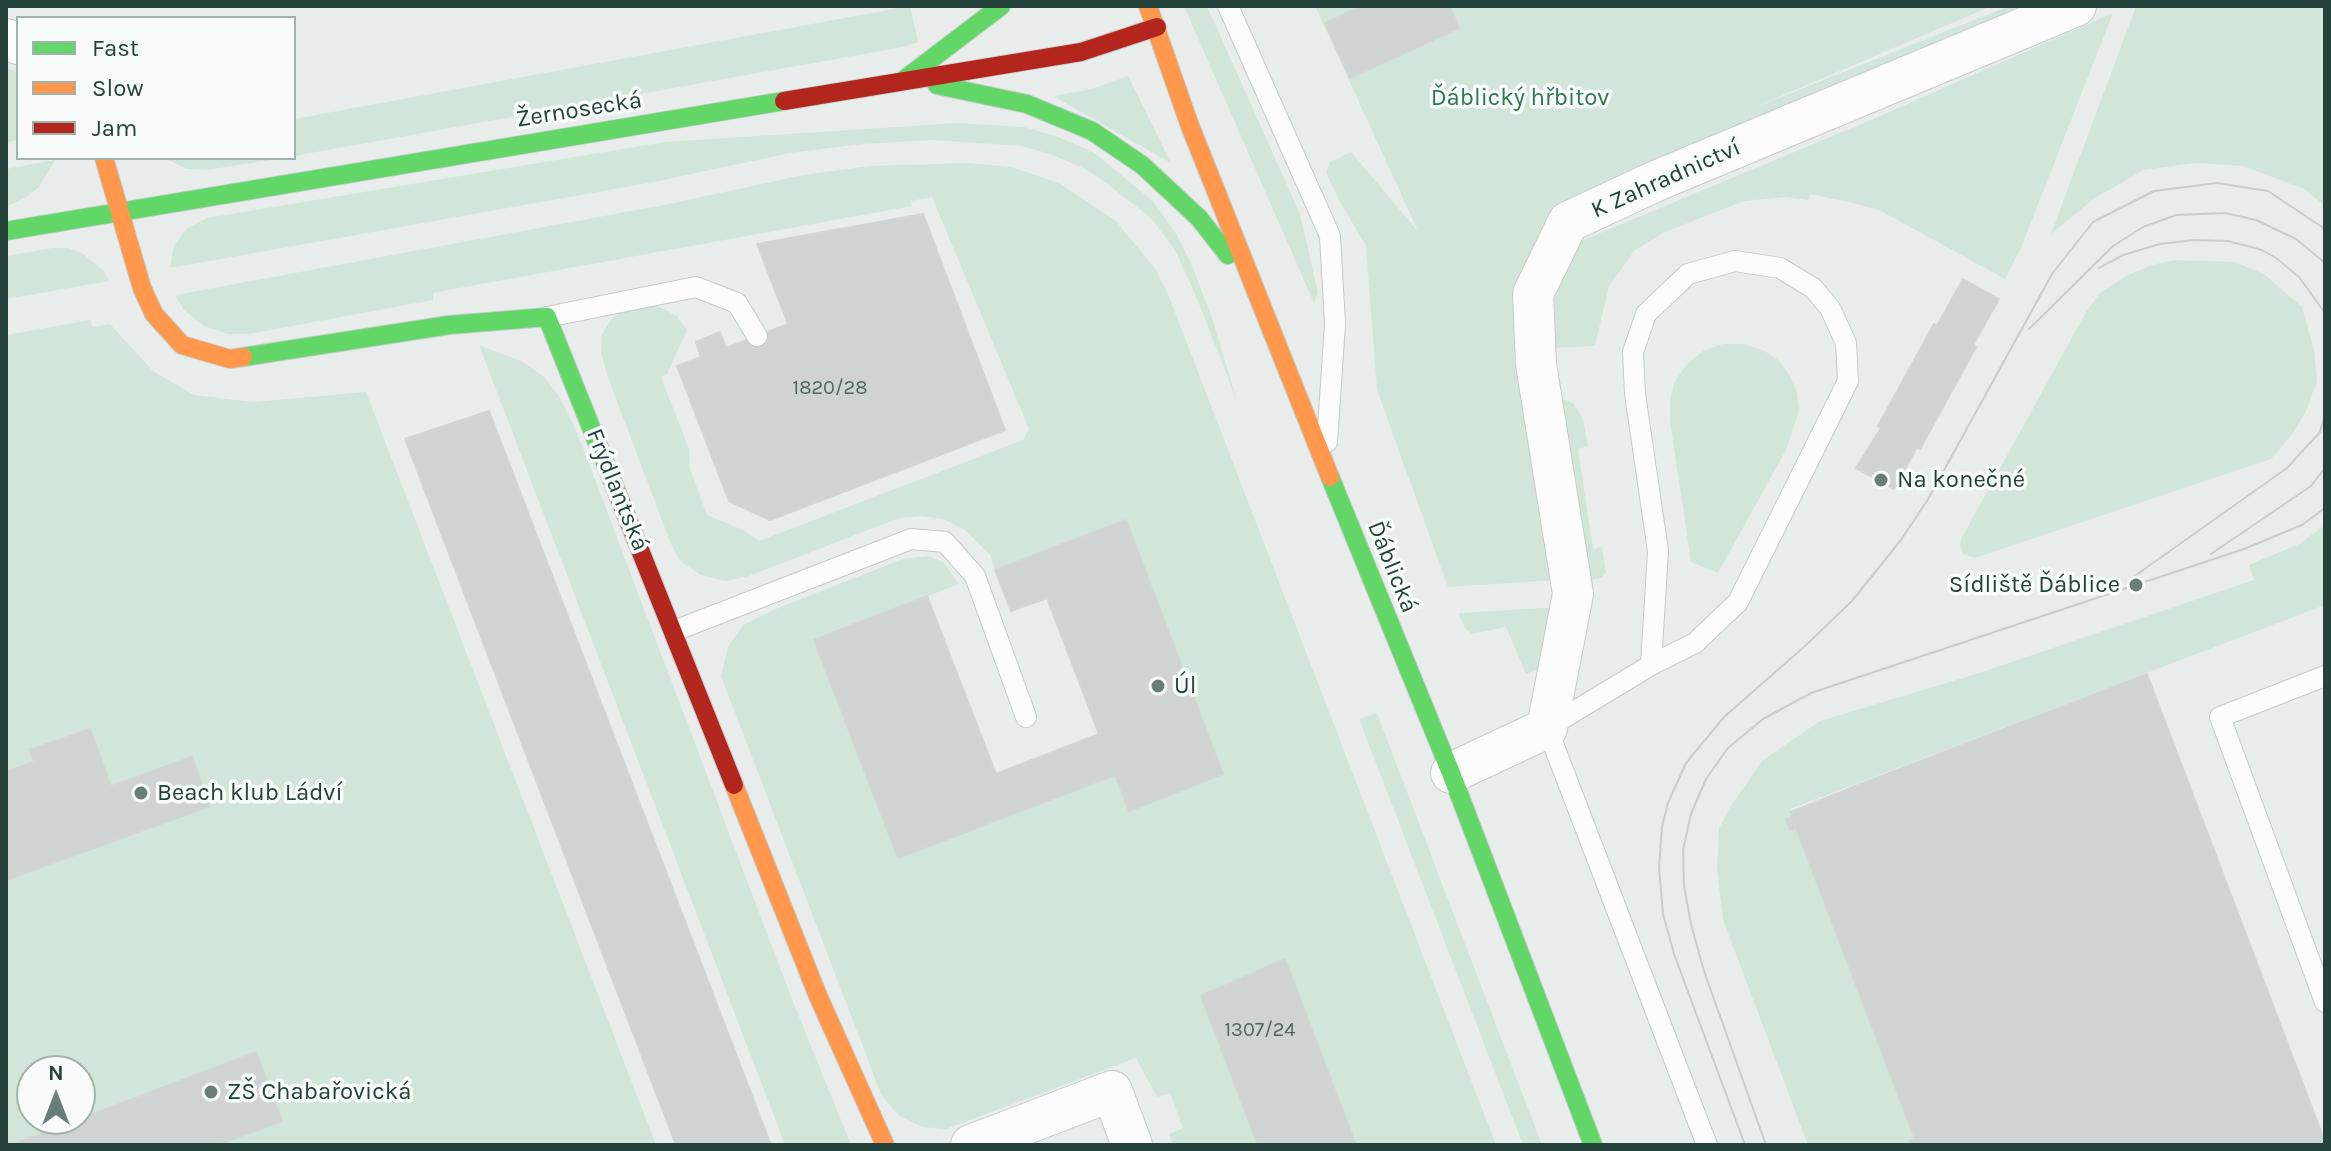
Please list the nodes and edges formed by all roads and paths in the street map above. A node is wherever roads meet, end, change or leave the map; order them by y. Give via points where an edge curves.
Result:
1 (1001, 6) edge
2 (1148, 6) edge
3 (1228, 6) edge
4 (2076, 6) edge
5 (1157, 27) junction
6 (903, 80) junction
7 (105, 160) edge
8 (118, 211) junction
9 (6, 231) edge
10 (1258, 292) junction
11 (547, 317) junction
12 (757, 336) dead end
13 (1326, 466) junction
14 (674, 631) junction
15 (1651, 665) junction
16 (2325, 676) edge
17 (1026, 717) dead end
18 (1547, 728) junction
19 (1451, 773) junction
20 (2325, 1002) edge
21 (885, 1145) edge
22 (971, 1145) edge
23 (1132, 1145) edge
24 (1593, 1145) edge
25 (1707, 1145) edge

1 - 6 street
2 - 5 street, Ďáblická
3 - 13 lane via 1330,236 1335,324
4 - 18 street, K Zahradnictví via 1568,222 1533,294 1536,364 1573,594
5 - 6 street, Žernosecká via 1081,52
5 - 10 street, Ďáblická via 1190,126
6 - 8 street, Žernosecká
6 - 10 street via 1027,104 1092,131 1142,165 1199,218
7 - 8 street
8 - 9 street, Žernosecká
8 - 11 street via 154,314 182,345 230,359 449,325
10 - 13 street, Ďáblická
11 - 12 lane via 696,287 737,303
11 - 14 street, Frýdlantská
13 - 19 street, Ďáblická
14 - 17 lane via 911,539 945,542 975,576
14 - 21 street, Frýdlantská via 818,996
15 - 15 lane via 1695,643 1738,602 1848,381 1846,343 1830,308 1813,288 1780,268 1735,261 1688,274 1646,314 1633,352 1658,551
15 - 18 lane
16 - 20 lane via 2220,717
18 - 19 street
18 - 25 lane
19 - 24 street, Ďáblická
22 - 23 street via 1112,1091

